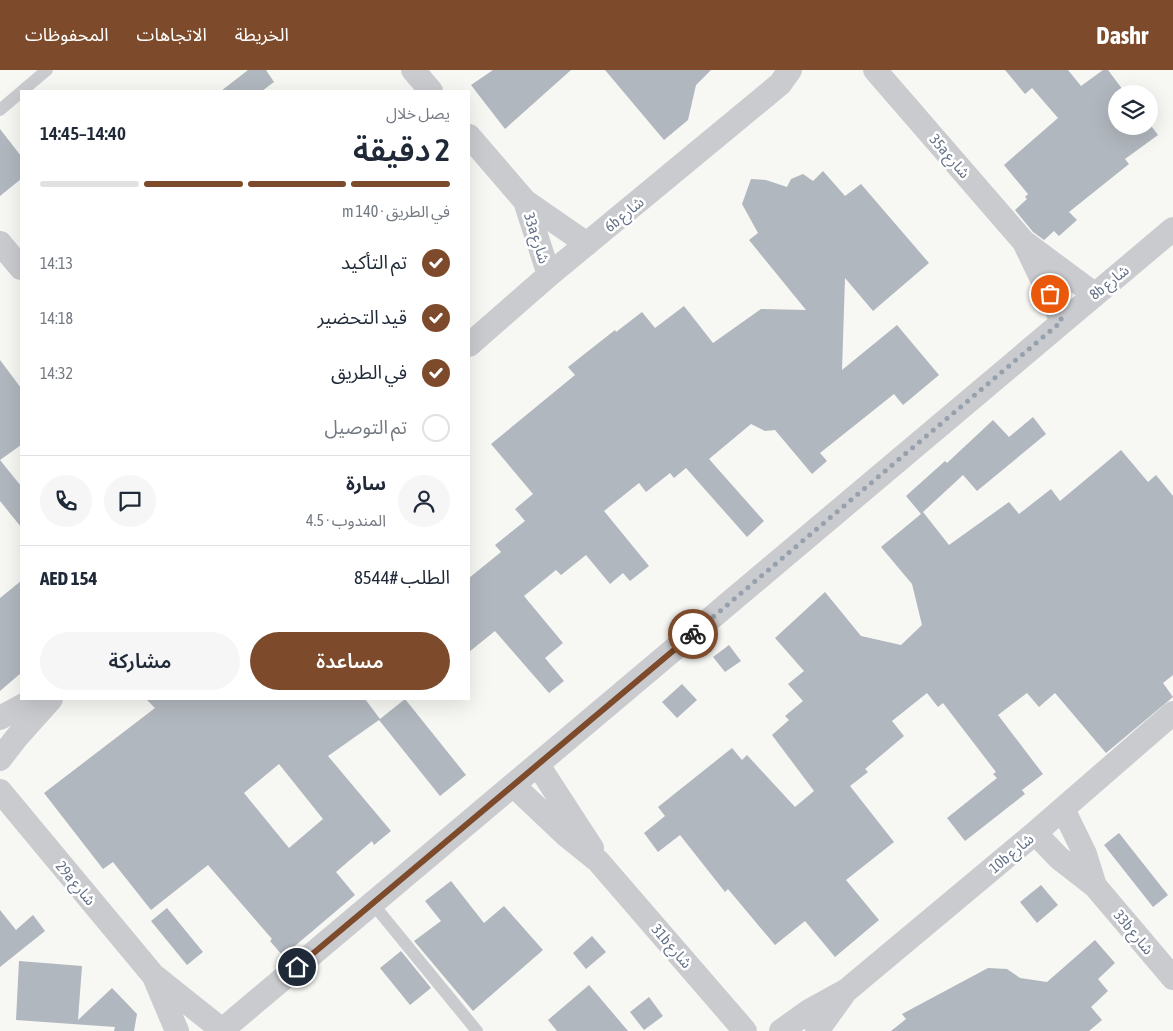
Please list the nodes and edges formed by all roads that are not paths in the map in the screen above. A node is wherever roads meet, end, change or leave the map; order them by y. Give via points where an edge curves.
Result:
1 (48, 70) edge
2 (413, 70) edge
3 (809, 70) edge
4 (875, 70) edge
5 (785, 77) edge
6 (24, 90) edge
7 (430, 90) edge
8 (20, 94) edge
9 (0, 110) edge
10 (470, 137) edge
11 (525, 202) junction
12 (1173, 230) edge
13 (1024, 242) junction
14 (0, 243) edge
15 (587, 244) junction
16 (20, 267) edge
17 (549, 275) junction
18 (1094, 294) junction
19 (1062, 321) junction
20 (470, 344) edge
21 (33, 700) edge
22 (50, 700) edge
23 (1173, 713) edge
24 (0, 718) edge
25 (0, 759) edge
26 (538, 765) junction
27 (514, 786) junction
28 (0, 792) edge
29 (1063, 809) junction
30 (1035, 833) junction
31 (598, 861) junction
32 (1095, 886) junction
33 (373, 904) junction
34 (153, 975) junction
35 (1173, 978) edge
36 (847, 990) junction
37 (177, 1031) edge
38 (221, 1031) edge
39 (477, 1031) edge
40 (745, 1031) edge
41 (781, 1031) edge
42 (816, 1031) edge

1 - 6 lane
2 - 7 street
3 - 5 street, 6b شارع
4 - 13 street, 35a شارع
5 - 15 street, 6b شارع
8 - 9 lane
10 - 11 street, 33a شارع
11 - 15 street, 33a شارع
11 - 17 street, 33a شارع
12 - 18 street, 8b شارع
13 - 18 street, 35a شارع
13 - 19 street, 35a شارع
14 - 16 street
15 - 17 street, 6b شارع
17 - 20 street, 6b شارع
18 - 19 street, 8b شارع
19 - 26 street, 8b شارع
21 - 24 street
22 - 25 street
23 - 29 street, 10b شارع
26 - 27 street, 8b شارع
26 - 31 street, 31b شارع
27 - 31 street, 31b شارع
27 - 33 street, 8b شارع
28 - 34 street, 29a شارع
29 - 30 street, 10b شارع
29 - 32 street, 33b شارع via 1085,854
30 - 32 street, 33b شارع via 1059,858
30 - 36 street, 10b شارع
31 - 40 street, 31b شارع
32 - 35 street, 33b شارع
33 - 38 street, 8b شارع
33 - 39 lane
34 - 37 street, 29a شارع
34 - 38 street, 29a شارع
36 - 41 street, 10b شارع
36 - 42 street, 10b شارع

